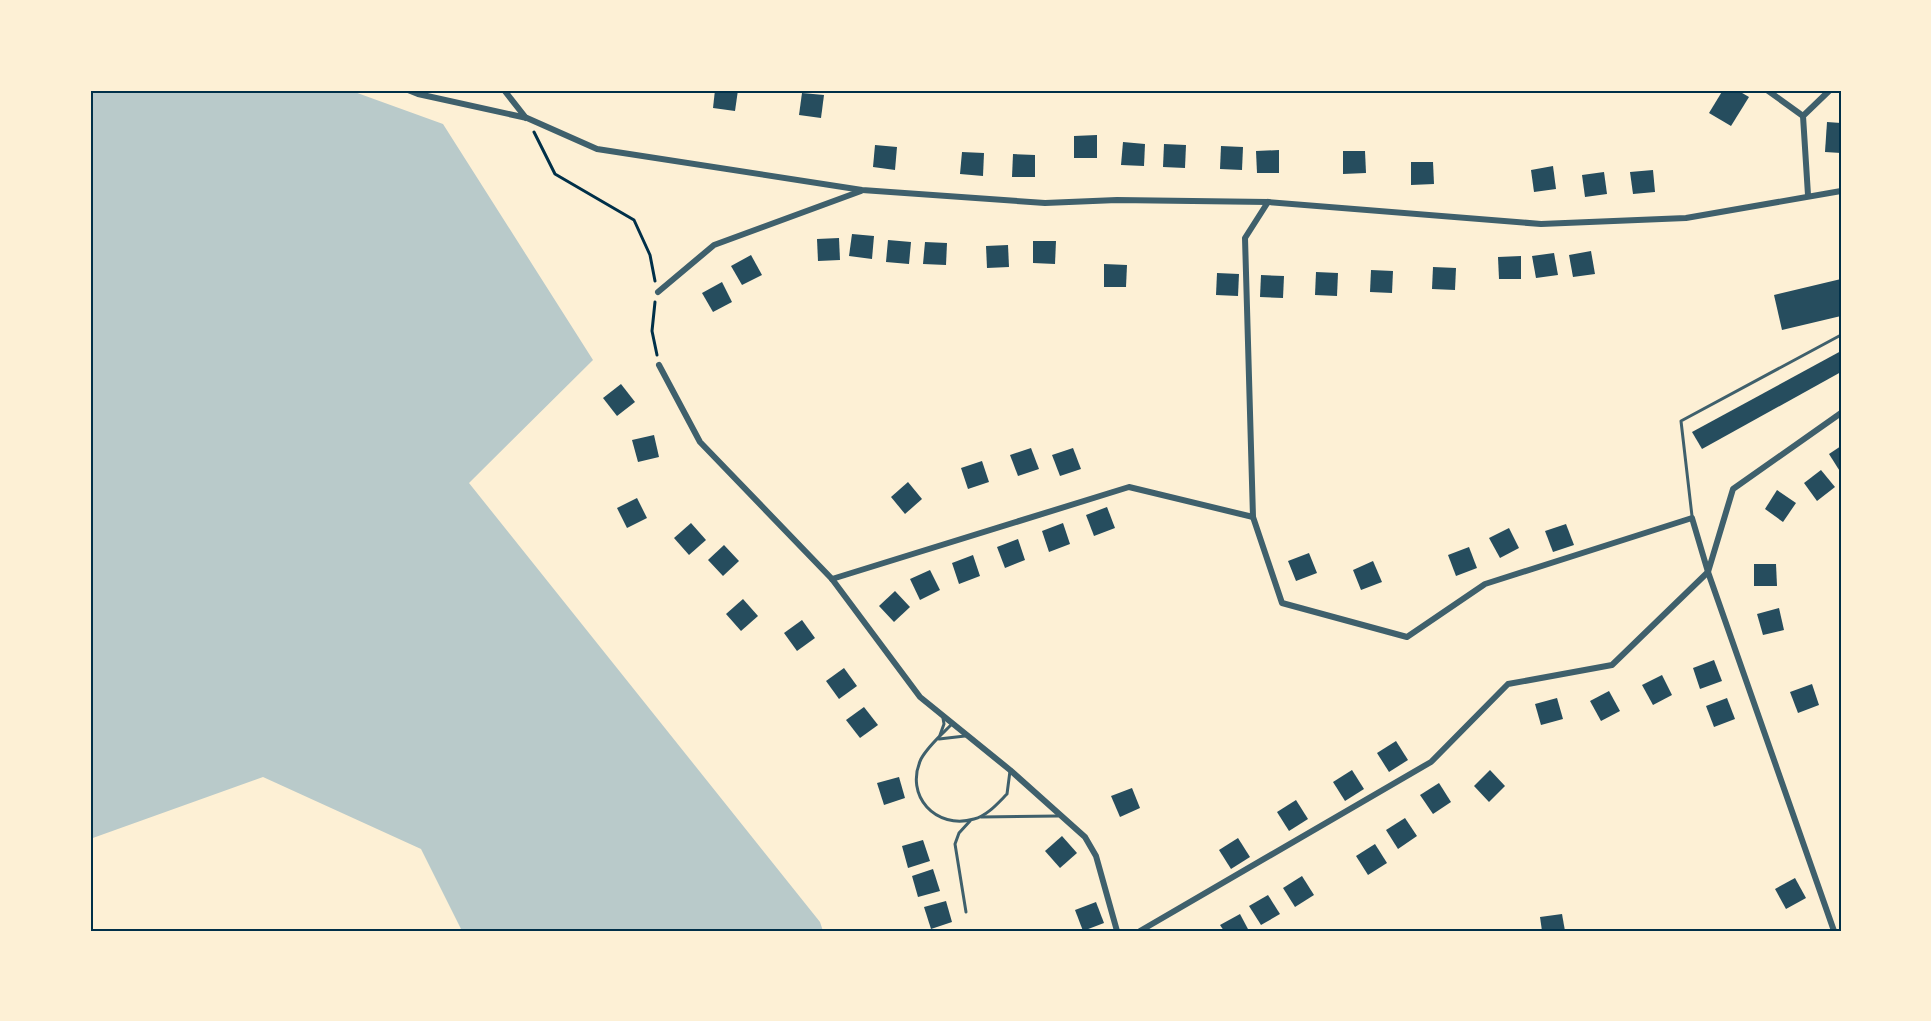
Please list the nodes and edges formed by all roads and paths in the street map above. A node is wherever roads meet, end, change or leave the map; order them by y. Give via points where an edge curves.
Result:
1 (408, 90) edge
2 (504, 90) edge
3 (1767, 90) edge
4 (1830, 90) edge
5 (1803, 116) junction
6 (527, 118) junction
7 (862, 190) junction
8 (1841, 191) edge
9 (1808, 195) junction
10 (1268, 202) junction
11 (658, 292) junction
12 (1841, 335) edge
13 (659, 365) joint
14 (1841, 412) edge
15 (1253, 517) junction
16 (1692, 518) junction
17 (1708, 572) junction
18 (832, 579) junction
19 (942, 713) junction
20 (953, 722) junction
21 (970, 737) junction
22 (938, 739) junction
23 (1010, 770) junction
24 (1063, 816) junction
25 (979, 818) junction
26 (971, 820) junction
27 (966, 912) dead end
28 (1117, 931) edge
29 (1140, 931) edge
30 (1834, 931) edge

1 - 6 street
2 - 6 street
3 - 5 street
4 - 5 street
5 - 9 street
6 - 7 street via 597,149
6 - 11 path via 555,174 634,220 650,255
7 - 10 street via 1044,203
7 - 11 street via 714,245
8 - 9 street
9 - 10 street via 1686,218 1541,224
10 - 15 street via 1245,238
11 - 13 path via 652,331
12 - 16 lane via 1681,421
13 - 18 street via 700,442
14 - 17 street via 1733,489
15 - 16 street via 1282,603 1407,638 1485,584
15 - 18 street via 1129,487
16 - 17 street
17 - 29 street via 1612,665 1508,684 1431,762
17 - 30 street
18 - 19 street via 920,697
19 - 20 street
19 - 22 lane via 944,724
20 - 21 street
20 - 22 lane
21 - 22 lane
21 - 23 street
22 - 26 lane via 921,760 918,797 929,810 955,821
23 - 24 street
23 - 25 lane via 1007,794
24 - 25 lane
24 - 28 street via 1085,837 1096,856
25 - 26 lane
26 - 27 lane via 955,844

